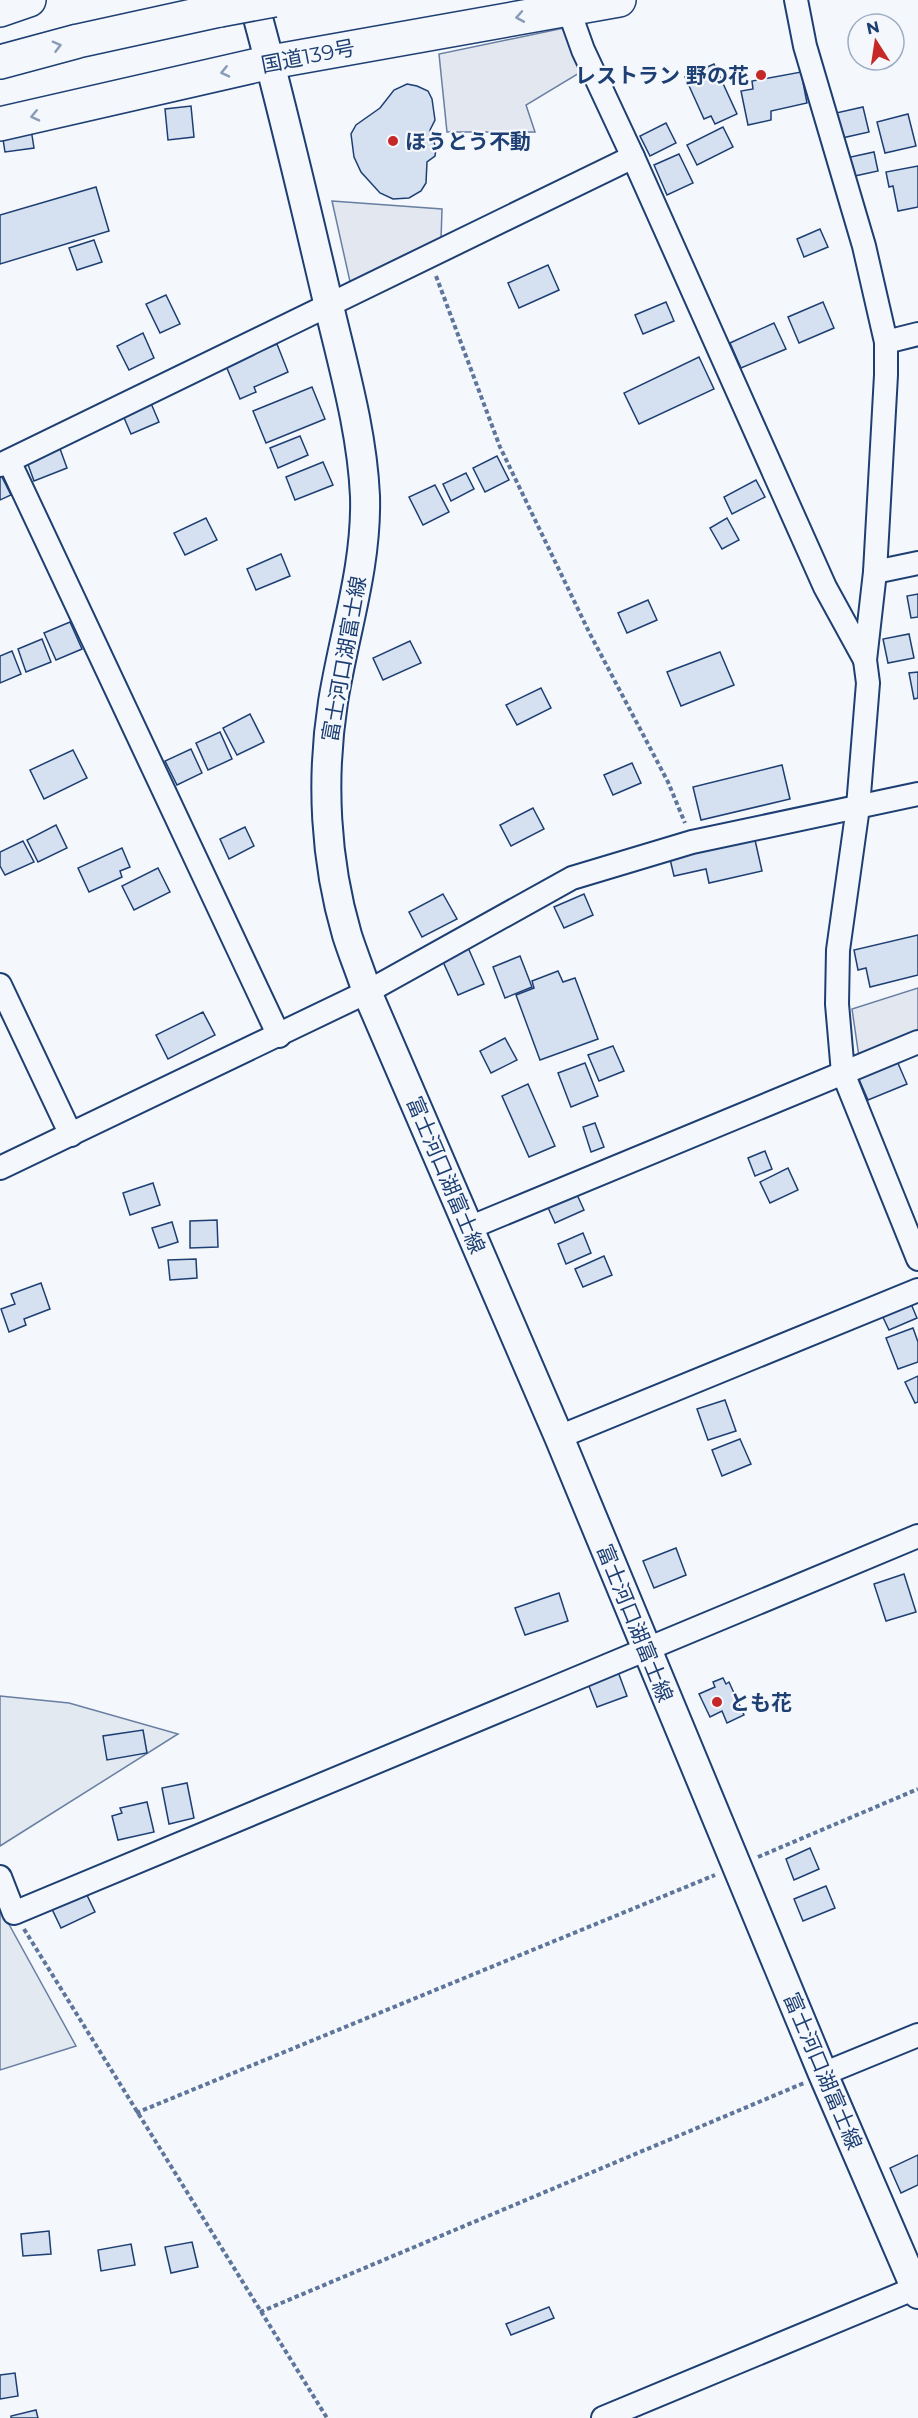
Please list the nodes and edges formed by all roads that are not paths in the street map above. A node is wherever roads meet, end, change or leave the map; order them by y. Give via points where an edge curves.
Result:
1 (29, 0) edge
2 (253, 0) edge
3 (274, 0) edge
4 (619, 0) edge
5 (796, 0) edge
6 (568, 8) junction
7 (0, 10) edge
8 (0, 62) edge
9 (271, 62) junction
10 (0, 124) edge
11 (633, 157) junction
12 (329, 307) junction
13 (918, 334) edge
14 (886, 342) junction
15 (4, 463) edge
16 (918, 563) edge
17 (875, 572) junction
18 (865, 660) junction
19 (918, 795) edge
20 (858, 807) junction
21 (0, 985) edge
22 (367, 992) junction
23 (279, 1036) junction
24 (918, 1042) edge
25 (843, 1073) junction
26 (71, 1135) junction
27 (0, 1168) edge
28 (469, 1228) junction
29 (918, 1259) edge
30 (918, 1290) edge
31 (559, 1437) junction
32 (918, 1536) edge
33 (646, 1650) junction
34 (0, 1877) edge
35 (918, 2035) edge
36 (824, 2074) junction
37 (917, 2290) edge
38 (603, 2418) edge

1 - 7 highway
2 - 9 main road, 富士河口湖富士線
8 -> 3 highway, bridge via 78,41
4 - 6 highway, 国道139号
5 - 14 street via 805,46 864,246
6 -> 9 highway, 国道139号
6 - 11 street via 583,50
9 -> 10 highway, 国道139号
9 - 12 main road, 富士河口湖富士線
11 - 12 street
11 - 18 street via 825,587
12 - 15 street
12 - 22 main road, 富士河口湖富士線 via 360,438 365,498 359,579 333,702 326,815 333,872 347,934
13 - 14 street
14 - 17 street
15 - 23 street
16 - 17 street
17 - 18 street
18 - 20 street via 868,683
19 - 20 street
20 - 22 street via 692,842 572,879
20 - 25 street via 838,950 837,1005
21 - 26 street
22 - 23 street
22 - 28 main road, 富士河口湖富士線
23 - 26 street
24 - 25 street
25 - 28 street
25 - 29 street
26 - 27 street
28 - 31 main road, 富士河口湖富士線
30 - 31 street
31 - 33 main road, 富士河口湖富士線
32 - 33 street
33 - 34 street via 14,1913
33 - 36 main road, 富士河口湖富士線
35 - 36 street
36 - 37 main road, 富士河口湖富士線
37 - 38 street

